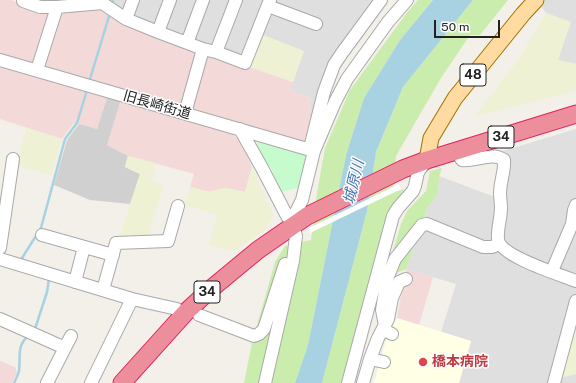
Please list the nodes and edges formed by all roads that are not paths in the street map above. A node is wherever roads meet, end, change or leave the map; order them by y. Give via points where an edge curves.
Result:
1 (24, 0) edge
2 (133, 0) edge
3 (170, 0) edge
4 (203, 0) edge
5 (236, 0) edge
6 (381, 0) edge
7 (396, 0) edge
8 (407, 0) edge
9 (536, 0) edge
10 (269, 3) edge
11 (57, 7) junction
12 (126, 19) junction
13 (388, 22) junction
14 (316, 24) dead end
15 (158, 32) junction
16 (187, 43) junction
17 (203, 49) junction
18 (216, 52) junction
19 (0, 60) edge
20 (37, 70) junction
21 (185, 113) junction
22 (576, 114) edge
23 (240, 129) junction
24 (314, 151) junction
25 (456, 151) junction
26 (13, 159) dead end
27 (427, 160) junction
28 (576, 205) edge
29 (178, 206) dead end
30 (299, 227) junction
31 (42, 235) dead end
32 (499, 244) junction
33 (84, 247) junction
34 (0, 248) edge
35 (113, 255) junction
36 (0, 258) edge
37 (552, 272) junction
38 (382, 278) junction
39 (406, 279) dead end
40 (576, 281) edge
41 (75, 282) junction
42 (103, 290) junction
43 (132, 299) junction
44 (576, 302) edge
45 (177, 310) dead end
46 (198, 315) dead end
47 (0, 319) edge
48 (388, 330) junction
49 (71, 336) dead end
50 (65, 348) junction
51 (370, 359) junction
52 (384, 362) dead end
53 (47, 383) edge
54 (92, 383) edge
55 (122, 383) edge
56 (265, 383) edge
57 (348, 383) edge
58 (363, 383) edge
59 (554, 383) edge

1 - 11 street via 23,2 40,6
2 - 12 street
3 - 15 street
4 - 16 street
5 - 18 street
6 - 24 street via 334,66 310,144
7 - 13 street
8 - 13 street
9 - 27 main road, 48 via 455,98 431,138
10 - 14 street
10 - 18 street via 245,63
11 - 12 street via 102,3
11 - 20 street
12 - 15 street
13 - 24 street via 347,79
15 - 16 street
16 - 17 street
17 - 18 street
17 - 21 street
19 - 20 street, 旧長崎街道
20 - 21 street, 旧長崎街道
21 - 23 street, 旧長崎街道
22 - 25 highway, 34
23 - 24 street, 旧長崎街道
23 - 30 street via 287,216
24 - 30 street via 302,200 296,212
25 - 27 highway, 34
25 - 32 street via 462,160 496,156 504,160 500,193
26 - 34 street
27 - 30 highway, 34 via 403,169
27 - 38 street via 418,172 413,191 392,216
28 - 37 street via 572,224
29 - 35 street via 168,241 116,243
30 - 46 street via 264,329 259,334 254,336
30 - 55 highway, 34 via 258,250 212,288 181,317
30 - 56 street
31 - 33 street
32 - 37 street via 530,264
32 - 38 street via 483,247 427,224 422,225
33 - 35 street
33 - 41 street
35 - 42 street
36 - 41 street
37 - 40 street
38 - 48 street via 382,310
38 - 57 street
39 - 48 street via 399,282 392,298
41 - 42 street
42 - 43 street
43 - 45 street
43 - 54 street
44 - 59 street
47 - 50 street
48 - 51 street via 378,338
49 - 50 street
50 - 53 street
51 - 52 street
51 - 58 street

